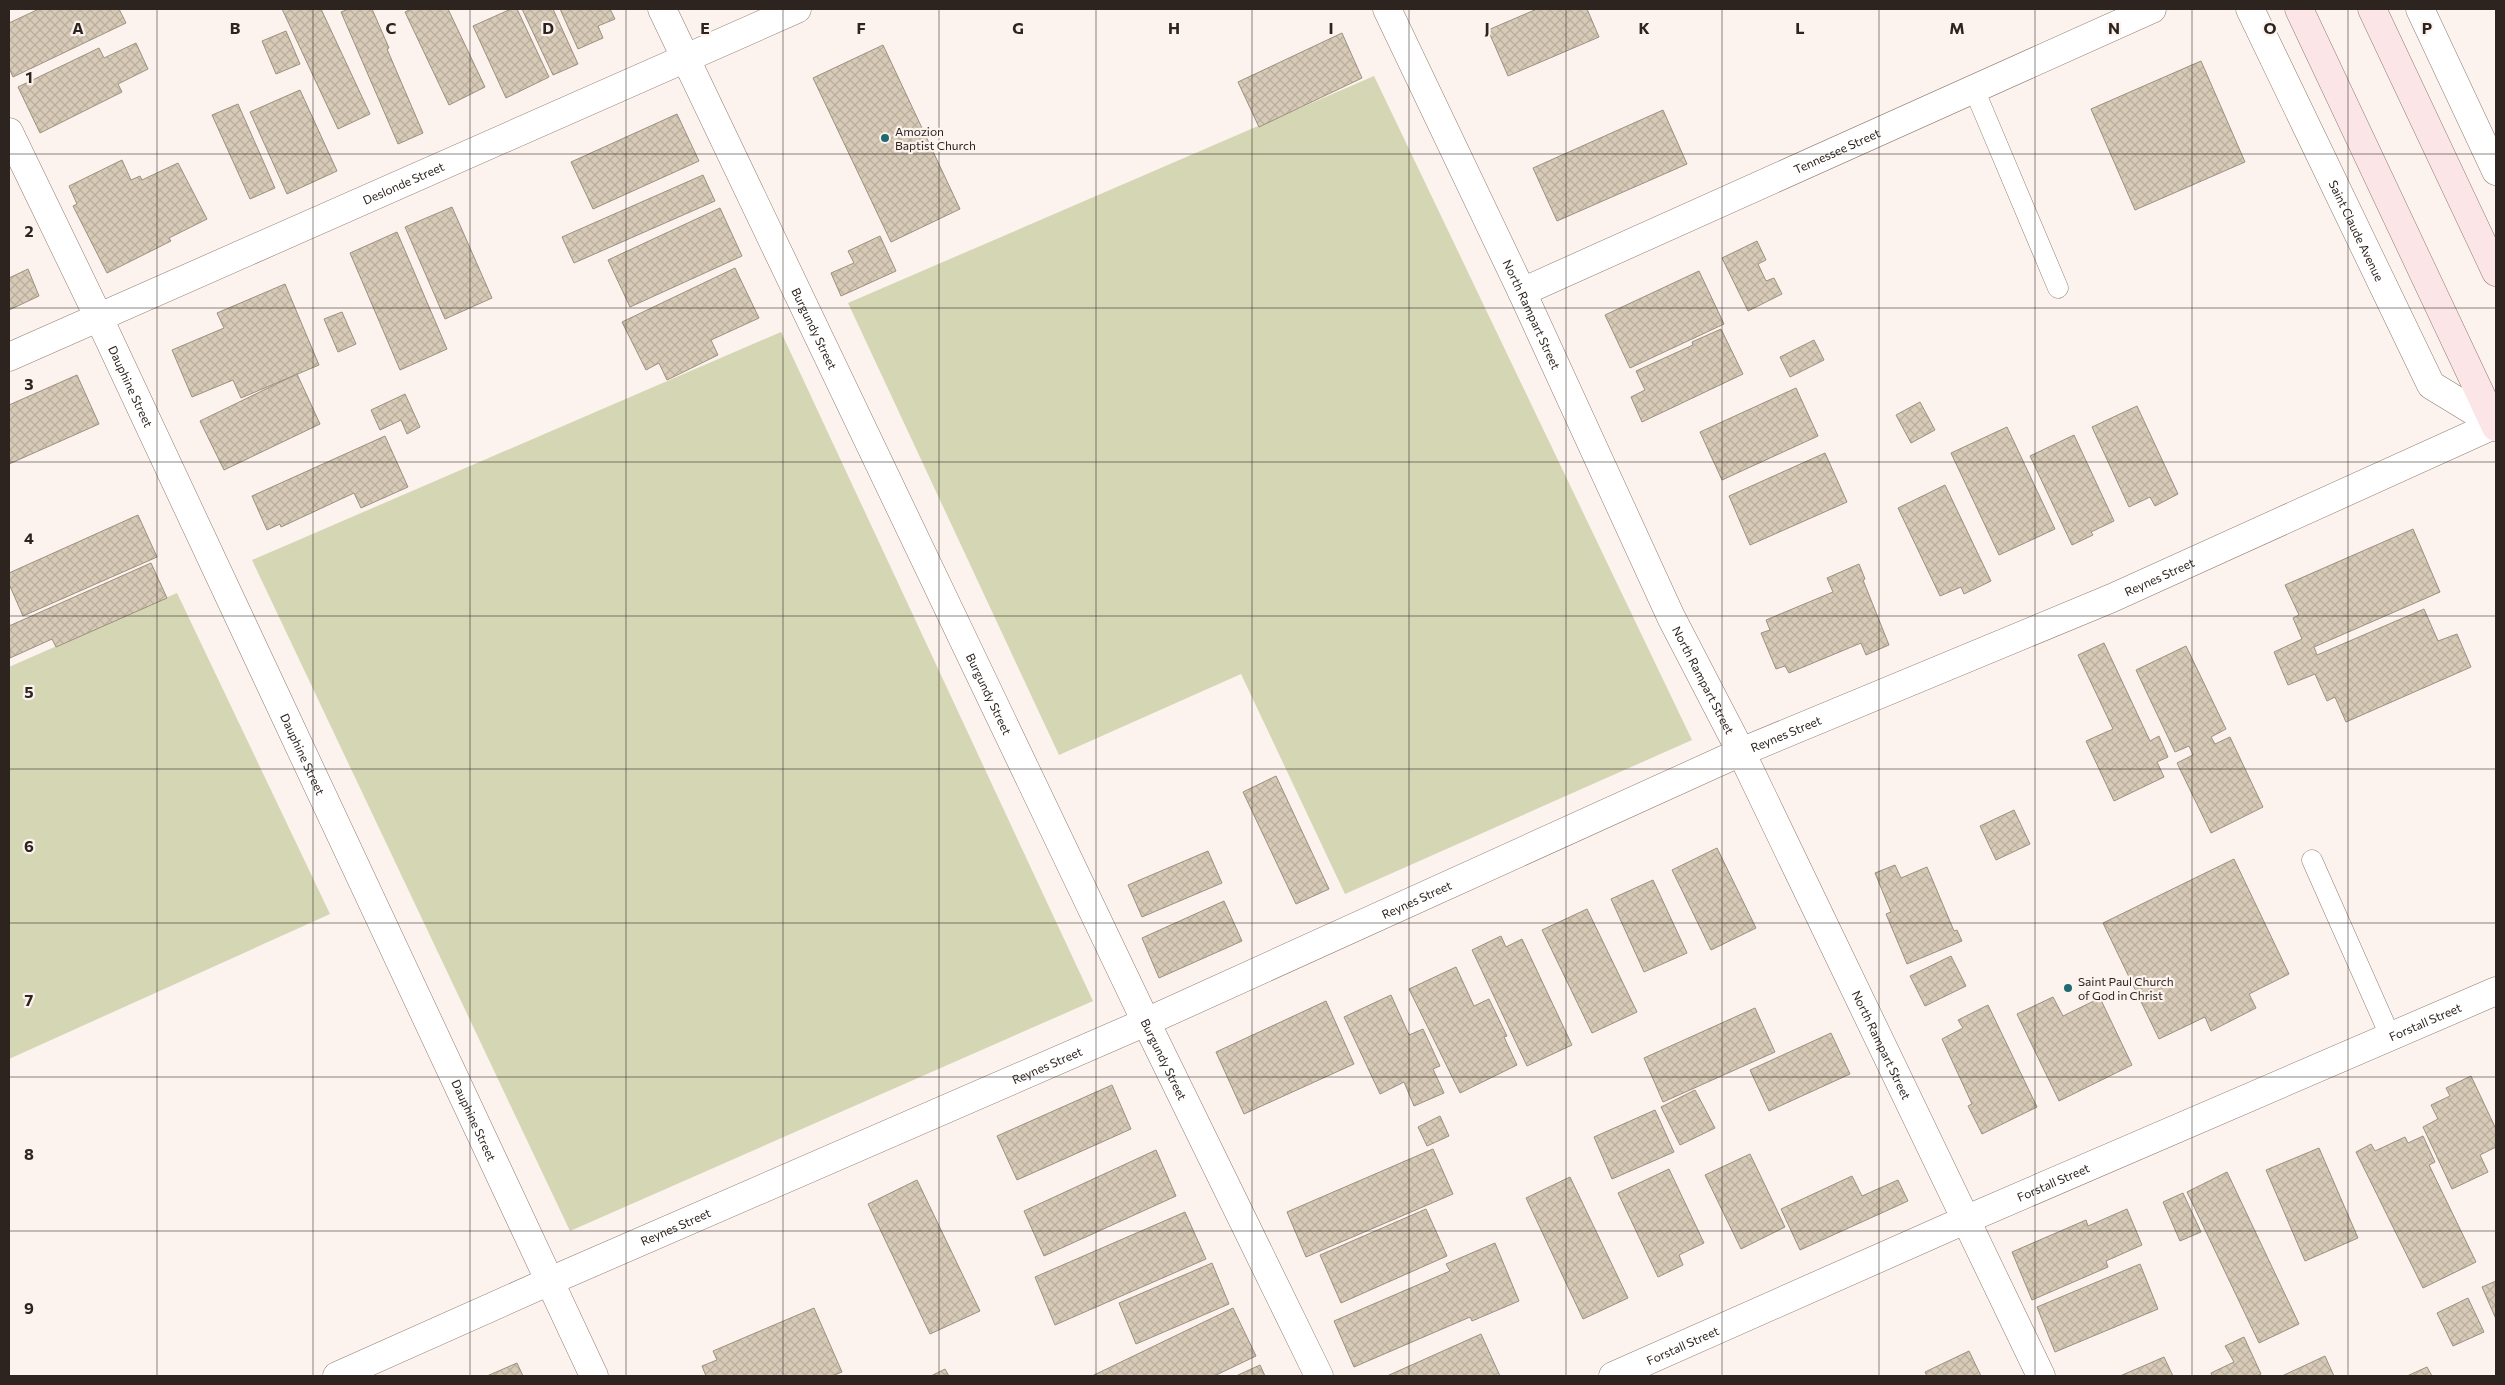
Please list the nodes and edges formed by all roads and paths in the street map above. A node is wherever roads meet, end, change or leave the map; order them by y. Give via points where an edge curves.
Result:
1 (662, 9) edge
2 (797, 9) edge
3 (1388, 9) edge
4 (2152, 9) edge
5 (2250, 9) edge
6 (2298, 9) edge
7 (2372, 9) edge
8 (2420, 9) edge
9 (685, 58) junction
10 (1974, 89) junction
11 (9, 132) edge
12 (2496, 171) edge
13 (2496, 272) edge
14 (2058, 288) dead end
15 (1522, 292) junction
16 (99, 318) junction
17 (9, 357) edge
18 (2496, 425) edge
19 (1741, 752) junction
20 (2312, 860) dead end
21 (2496, 991) edge
22 (1146, 1022) junction
23 (2391, 1038) junction
24 (1965, 1220) junction
25 (550, 1281) junction
26 (337, 1376) edge
27 (594, 1376) edge
28 (1319, 1376) edge
29 (1613, 1376) edge
30 (2041, 1376) edge

1 - 9 street, Burgundy Street
2 - 9 street, Deslonde Street
3 - 15 street, North Rampart Street
4 - 10 street, Tennessee Street
5 - 18 street, Saint Claude Avenue via 2431,385
6 - 18 main road
7 - 13 main road
8 - 12 street
9 - 16 street, Deslonde Street
9 - 22 street, Burgundy Street
10 - 14 lane
10 - 15 street, Tennessee Street
11 - 16 street, Dauphine Street
15 - 19 street, North Rampart Street via 1671,617
16 - 17 street, Deslonde Street
16 - 25 street, Dauphine Street
18 - 19 street, Reynes Street via 2112,598
19 - 22 street, Reynes Street
19 - 24 street, North Rampart Street
20 - 23 lane
21 - 23 street, Forstall Street
22 - 25 street, Reynes Street
22 - 28 street, Burgundy Street
23 - 24 street, Forstall Street
24 - 29 street, Forstall Street
24 - 30 street, North Rampart Street
25 - 26 street, Reynes Street
25 - 27 street, Dauphine Street

